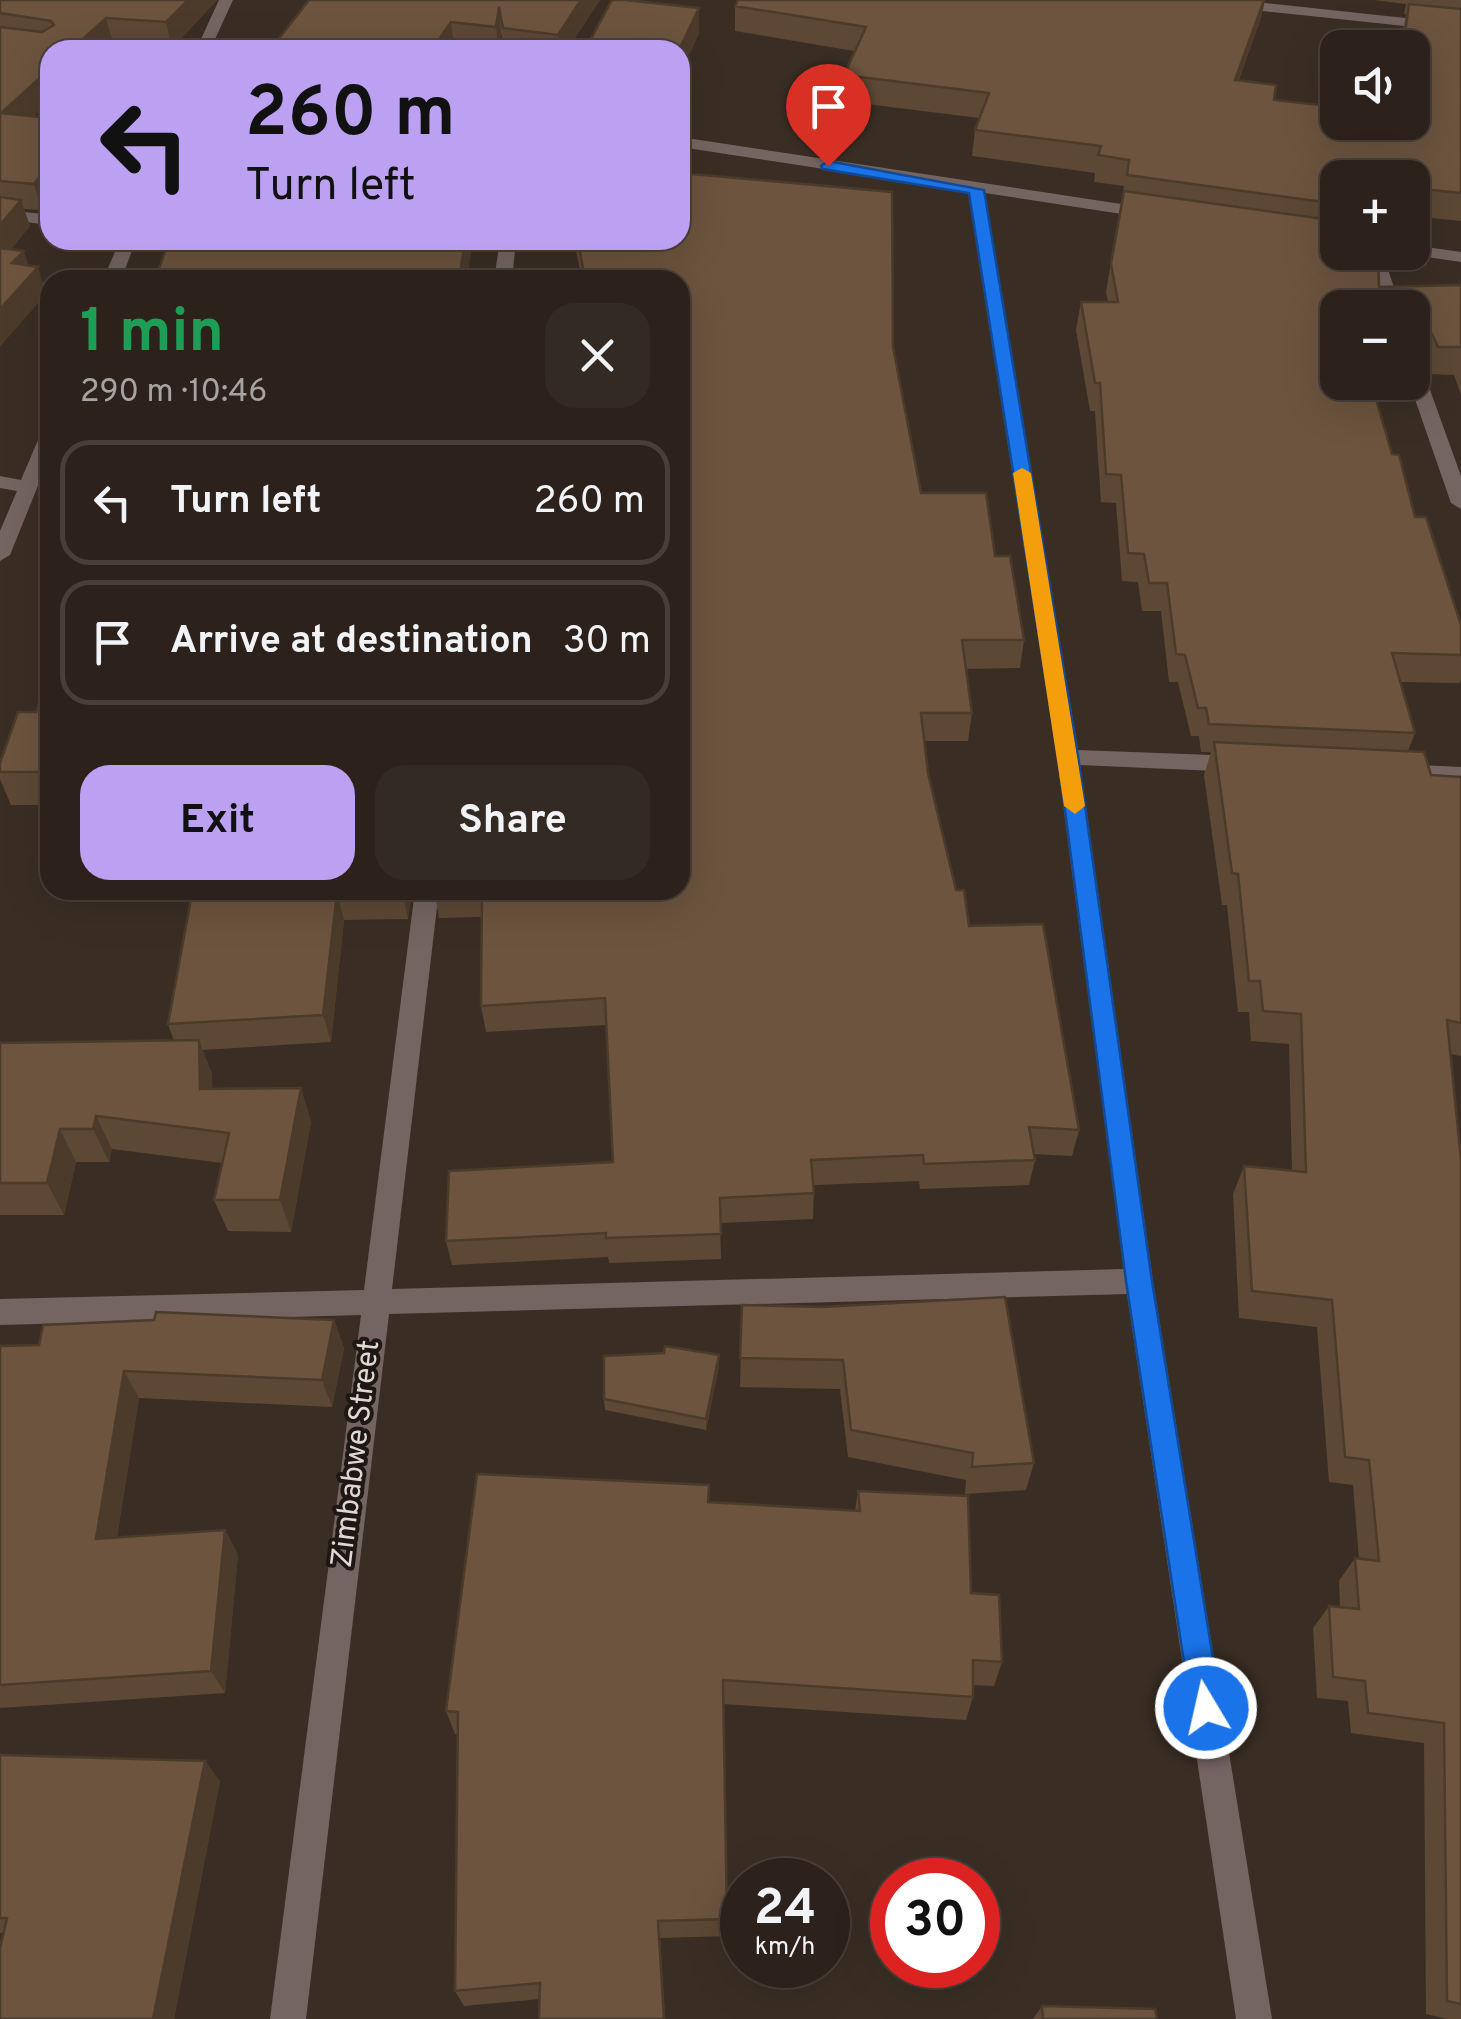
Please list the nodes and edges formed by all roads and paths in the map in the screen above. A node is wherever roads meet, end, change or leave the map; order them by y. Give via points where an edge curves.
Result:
1 (226, 0) edge
2 (1197, 0) edge
3 (1461, 28) edge
4 (208, 40) edge
5 (690, 144) edge
6 (976, 190) junction
7 (0, 214) edge
8 (1166, 216) edge
9 (40, 219) edge
10 (1430, 253) edge
11 (1461, 257) edge
12 (1424, 400) edge
13 (40, 458) edge
14 (0, 482) edge
15 (28, 487) junction
16 (1461, 503) edge
17 (0, 554) edge
18 (1068, 756) junction
19 (1264, 766) edge
20 (1382, 771) edge
21 (1461, 774) edge
22 (427, 900) edge
23 (1139, 1281) junction
24 (376, 1301) junction
25 (0, 1312) edge
26 (288, 2019) edge
27 (1254, 2019) edge

1 - 4 street
2 - 3 street
5 - 6 street
6 - 8 street
6 - 18 street
7 - 9 street
10 - 11 street
12 - 16 street
13 - 15 street
14 - 15 street
15 - 17 street
18 - 19 street
18 - 23 street
20 - 21 street
22 - 24 street, Zimbabwe Street
23 - 24 street
23 - 27 street
24 - 25 street
24 - 26 street, Zimbabwe Street

